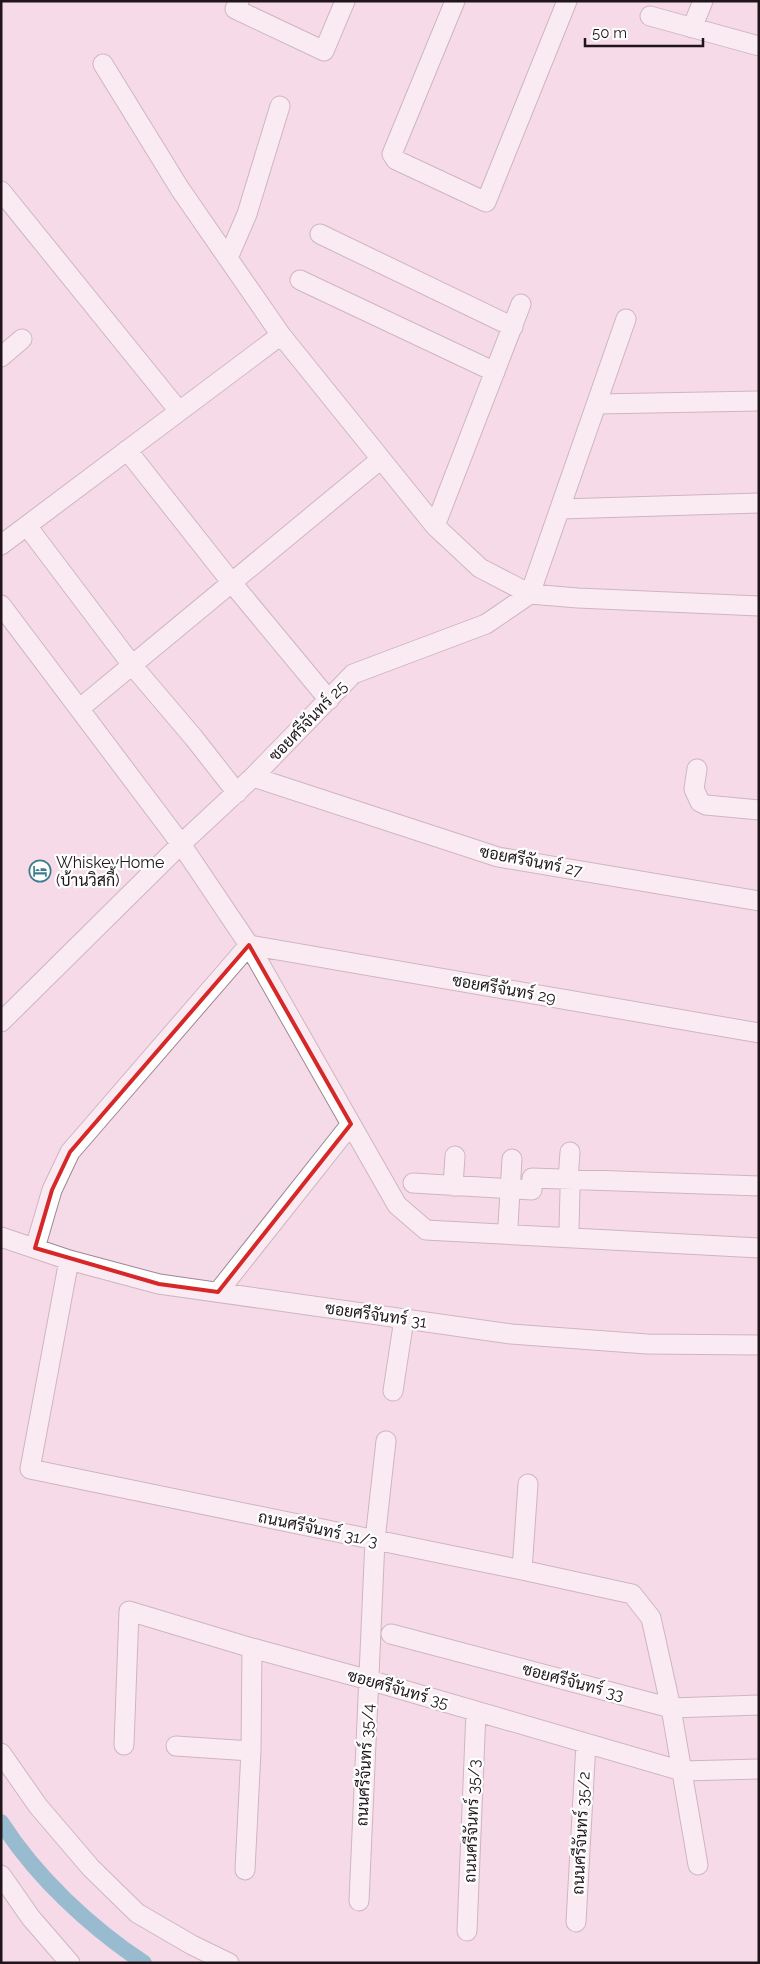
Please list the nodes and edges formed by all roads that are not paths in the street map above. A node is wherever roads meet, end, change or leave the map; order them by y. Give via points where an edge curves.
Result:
1 (239, 1) edge
2 (345, 1) edge
3 (455, 1) edge
4 (567, 1) edge
5 (703, 1) edge
6 (650, 16) dead end
7 (692, 28) junction
8 (759, 46) edge
9 (103, 64) dead end
10 (280, 106) dead end
11 (1, 191) edge
12 (320, 234) dead end
13 (228, 258) junction
14 (300, 280) dead end
15 (522, 304) dead end
16 (626, 319) dead end
17 (513, 327) junction
18 (281, 335) junction
19 (22, 339) dead end
20 (1, 357) edge
21 (495, 372) junction
22 (759, 401) edge
23 (597, 404) junction
24 (179, 411) junction
25 (127, 450) junction
26 (381, 459) junction
27 (759, 503) edge
28 (561, 509) junction
29 (27, 526) junction
30 (435, 526) junction
31 (1, 545) edge
32 (232, 583) junction
33 (530, 594) junction
34 (1, 605) edge
35 (759, 606) edge
36 (132, 665) junction
37 (329, 700) junction
38 (79, 709) junction
39 (697, 768) dead end
40 (253, 777) junction
41 (237, 793) junction
42 (759, 810) edge
43 (181, 844) junction
44 (759, 901) edge
45 (249, 945) junction
46 (1, 1022) edge
47 (759, 1033) edge
48 (351, 1124) junction
49 (570, 1152) dead end
50 (455, 1156) dead end
51 (512, 1159) dead end
52 (413, 1183) dead end
53 (569, 1185) junction
54 (453, 1186) junction
55 (759, 1186) edge
56 (510, 1189) junction
57 (543, 1189) dead end
58 (759, 1198) edge
59 (508, 1225) dead end
60 (569, 1229) dead end
61 (1, 1237) edge
62 (35, 1248) junction
63 (759, 1248) edge
64 (69, 1260) junction
65 (218, 1292) junction
66 (404, 1319) junction
67 (759, 1345) edge
68 (393, 1391) dead end
69 (386, 1441) dead end
70 (528, 1484) dead end
71 (375, 1540) junction
72 (522, 1570) junction
73 (391, 1634) dead end
74 (252, 1648) junction
75 (369, 1680) junction
76 (759, 1705) edge
77 (671, 1708) junction
78 (476, 1711) junction
79 (586, 1743) junction
80 (124, 1745) dead end
81 (176, 1746) dead end
82 (251, 1751) junction
83 (1, 1753) edge
84 (759, 1769) edge
85 (682, 1771) junction
86 (698, 1865) dead end
87 (245, 1870) dead end
88 (1, 1874) edge
89 (359, 1900) dead end
90 (576, 1922) dead end
91 (467, 1930) dead end
92 (70, 1963) edge
93 (229, 1963) edge

1 - 2 street via 235,9 324,51
3 - 4 street via 392,154 396,160 486,202
5 - 7 street
6 - 7 street
7 - 8 street
9 - 13 street via 180,189
10 - 13 street via 247,214
11 - 24 street
12 - 17 street
13 - 18 street
14 - 21 street
15 - 17 street
16 - 23 street
17 - 21 street
18 - 24 street
18 - 26 street
19 - 20 street
21 - 30 street
22 - 23 street
23 - 28 street
24 - 25 street
25 - 29 street
25 - 32 street
26 - 30 street
26 - 32 street
27 - 28 street
28 - 33 street
29 - 31 street
29 - 36 street
30 - 33 street via 480,568
32 - 36 street
32 - 37 street
33 - 35 street
33 - 37 street, ซอยศรีจันทร์ 25 via 486,624 353,674
34 - 38 street
36 - 38 street
36 - 41 street
37 - 40 street, ซอยศรีจันทร์ 25
38 - 43 street
39 - 42 street via 694,789 700,802
40 - 41 street, ซอยศรีจันทร์ 25
40 - 44 street, ซอยศรีจันทร์ 27 via 498,857
41 - 43 street, ซอยศรีจันทร์ 25
43 - 45 street
43 - 46 street, ซอยศรีจันทร์ 25
45 - 47 street, ซอยศรีจันทร์ 29
45 - 48 street
45 - 62 street via 70,1152 52,1190
48 - 63 street via 397,1205 426,1230
48 - 65 street
49 - 53 street
50 - 54 street
51 - 56 street
52 - 54 street
53 - 55 street
53 - 56 street via 532,1178 532,1190
53 - 57 street
53 - 58 street
53 - 60 street
54 - 56 street
56 - 59 street
61 - 62 street, ซอยศรีจันทร์ 31
62 - 64 street, ซอยศรีจันทร์ 31
64 - 65 street, ซอยศรีจันทร์ 31 via 159,1284
64 - 71 street, ถนนศรีจันทร์ 31/3 via 30,1469
65 - 66 street, ซอยศรีจันทร์ 31
66 - 67 street, ซอยศรีจันทร์ 31 via 521,1335 647,1344
66 - 68 street
69 - 71 street, ถนนศรีจันทร์ 35/4
70 - 72 street
71 - 72 street, ถนนศรีจันทร์ 31/3
71 - 75 street, ถนนศรีจันทร์ 35/4
72 - 77 street, ถนนศรีจันทร์ 31/3 via 632,1594 651,1618
73 - 77 street, ซอยศรีจันทร์ 33
74 - 75 street, ซอยศรีจันทร์ 35
74 - 80 street, ซอยศรีจันทร์ 35 via 129,1610
74 - 82 street
75 - 78 street, ซอยศรีจันทร์ 35
75 - 89 street, ถนนศรีจันทร์ 35/4
76 - 77 street, ซอยศรีจันทร์ 33
77 - 85 street, ถนนศรีจันทร์ 31/3
78 - 79 street, ซอยศรีจันทร์ 35
78 - 91 street, ถนนศรีจันทร์ 35/3
79 - 85 street, ซอยศรีจันทร์ 35
79 - 90 street, ถนนศรีจันทร์ 35/2
81 - 82 street
82 - 87 street
83 - 93 street via 38,1806 91,1868 137,1913 192,1946
84 - 85 street, ซอยศรีจันทร์ 35
85 - 86 street, ถนนศรีจันทร์ 31/3
88 - 92 street via 31,1918

